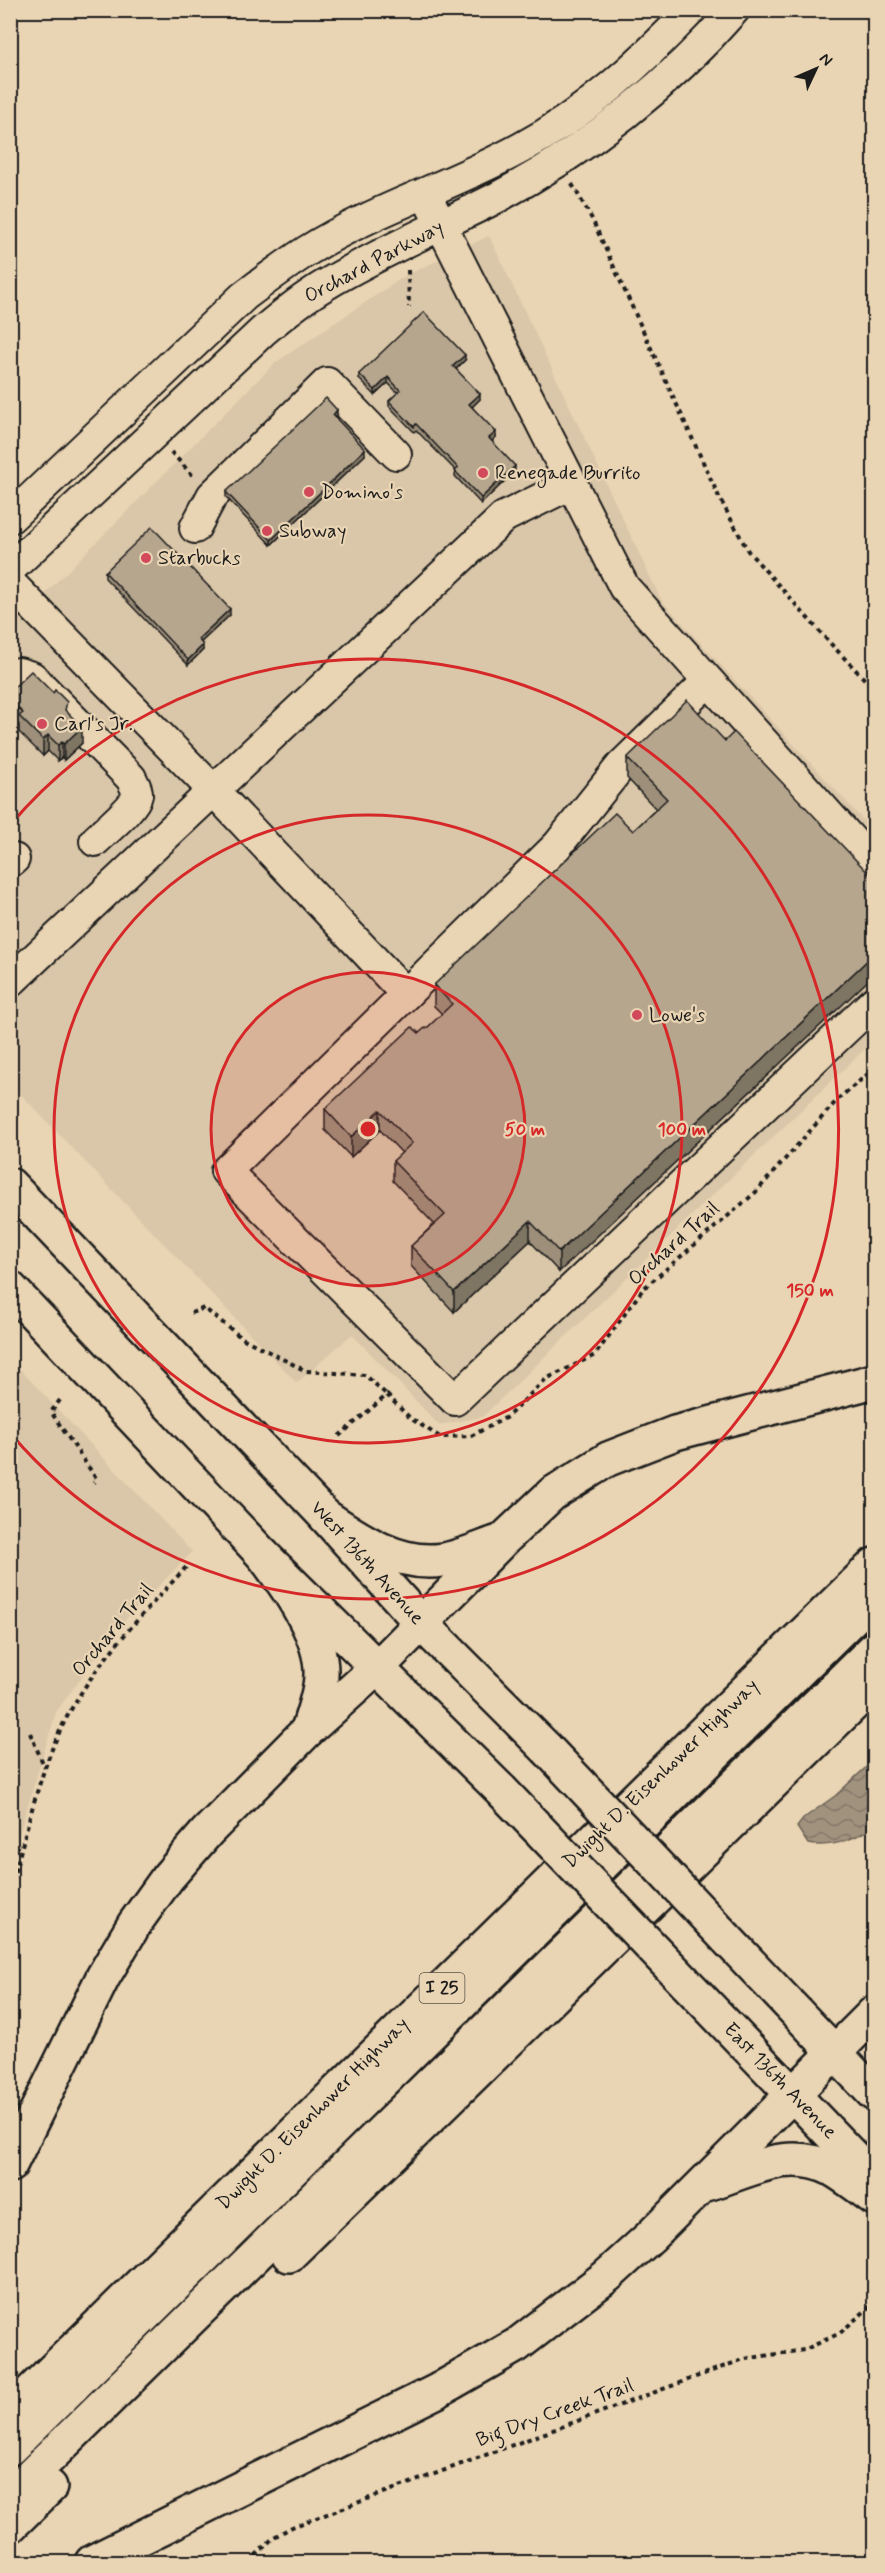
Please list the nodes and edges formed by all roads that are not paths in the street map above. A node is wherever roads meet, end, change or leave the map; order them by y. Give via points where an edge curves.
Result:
1 (691, 10) edge
2 (734, 10) edge
3 (425, 193) junction
4 (441, 225) junction
5 (396, 453) dead end
6 (571, 484) junction
7 (10, 518) edge
8 (195, 528) dead end
9 (10, 569) edge
10 (10, 583) edge
11 (10, 677) edge
12 (708, 681) junction
13 (214, 791) junction
14 (95, 841) dead end
15 (874, 865) edge
16 (10, 982) edge
17 (406, 994) junction
18 (874, 1002) edge
19 (10, 1185) edge
20 (10, 1288) edge
21 (874, 1381) edge
22 (325, 1516) junction
23 (503, 1540) junction
24 (263, 1555) junction
25 (874, 1565) edge
26 (874, 1597) edge
27 (422, 1624) junction
28 (874, 1649) edge
29 (378, 1666) junction
30 (874, 1684) edge
31 (308, 1730) junction
32 (874, 2013) edge
33 (835, 2052) junction
34 (874, 2094) edge
35 (793, 2095) junction
36 (10, 2165) edge
37 (874, 2179) edge
38 (703, 2185) junction
39 (874, 2198) edge
40 (10, 2412) edge
41 (10, 2448) edge
42 (10, 2496) edge
43 (10, 2526) edge
44 (92, 2562) edge

1 - 3 street, Orchard Parkway via 613,86 561,122 524,147
2 - 4 street, Orchard Parkway via 692,55 614,123 559,161
3 - 4 street
3 - 7 street, Orchard Parkway via 308,250 244,296
4 - 6 street
4 - 9 street, Orchard Parkway via 326,284 293,306
5 - 8 street via 327,383 212,496
6 - 12 street via 624,587
6 - 13 street via 504,517
10 - 13 street
11 - 14 street via 19,673 32,677 136,787 133,803
12 - 15 street
12 - 17 street via 621,766 556,846
13 - 16 street
13 - 17 street
17 - 18 street via 226,1171 455,1400
19 - 22 main road, West 136th Avenue
20 - 24 main road
21 - 23 main road via 675,1432 608,1459 552,1494
22 - 23 main road via 374,1546 412,1559 441,1560
22 - 27 main road, West 136th Avenue
23 - 27 main road
24 - 29 main road
24 - 31 main road via 308,1626 318,1653 321,1677
25 - 40 main road, Dwight D. Eisenhower Highway / I 25
26 - 41 main road
27 - 29 main road
27 - 33 main road, West 136th Avenue, bridge via 547,1749
28 - 42 main road
29 - 31 main road
29 - 35 main road, East 136th Avenue, bridge
30 - 43 main road
31 - 36 main road via 207,1832 135,1923 103,1977
32 - 33 main road
33 - 34 main road
33 - 35 main road
35 - 37 main road, East 136th Avenue
35 - 38 main road
38 - 39 main road via 779,2159 810,2160
38 - 44 main road via 607,2276 500,2355 447,2386

